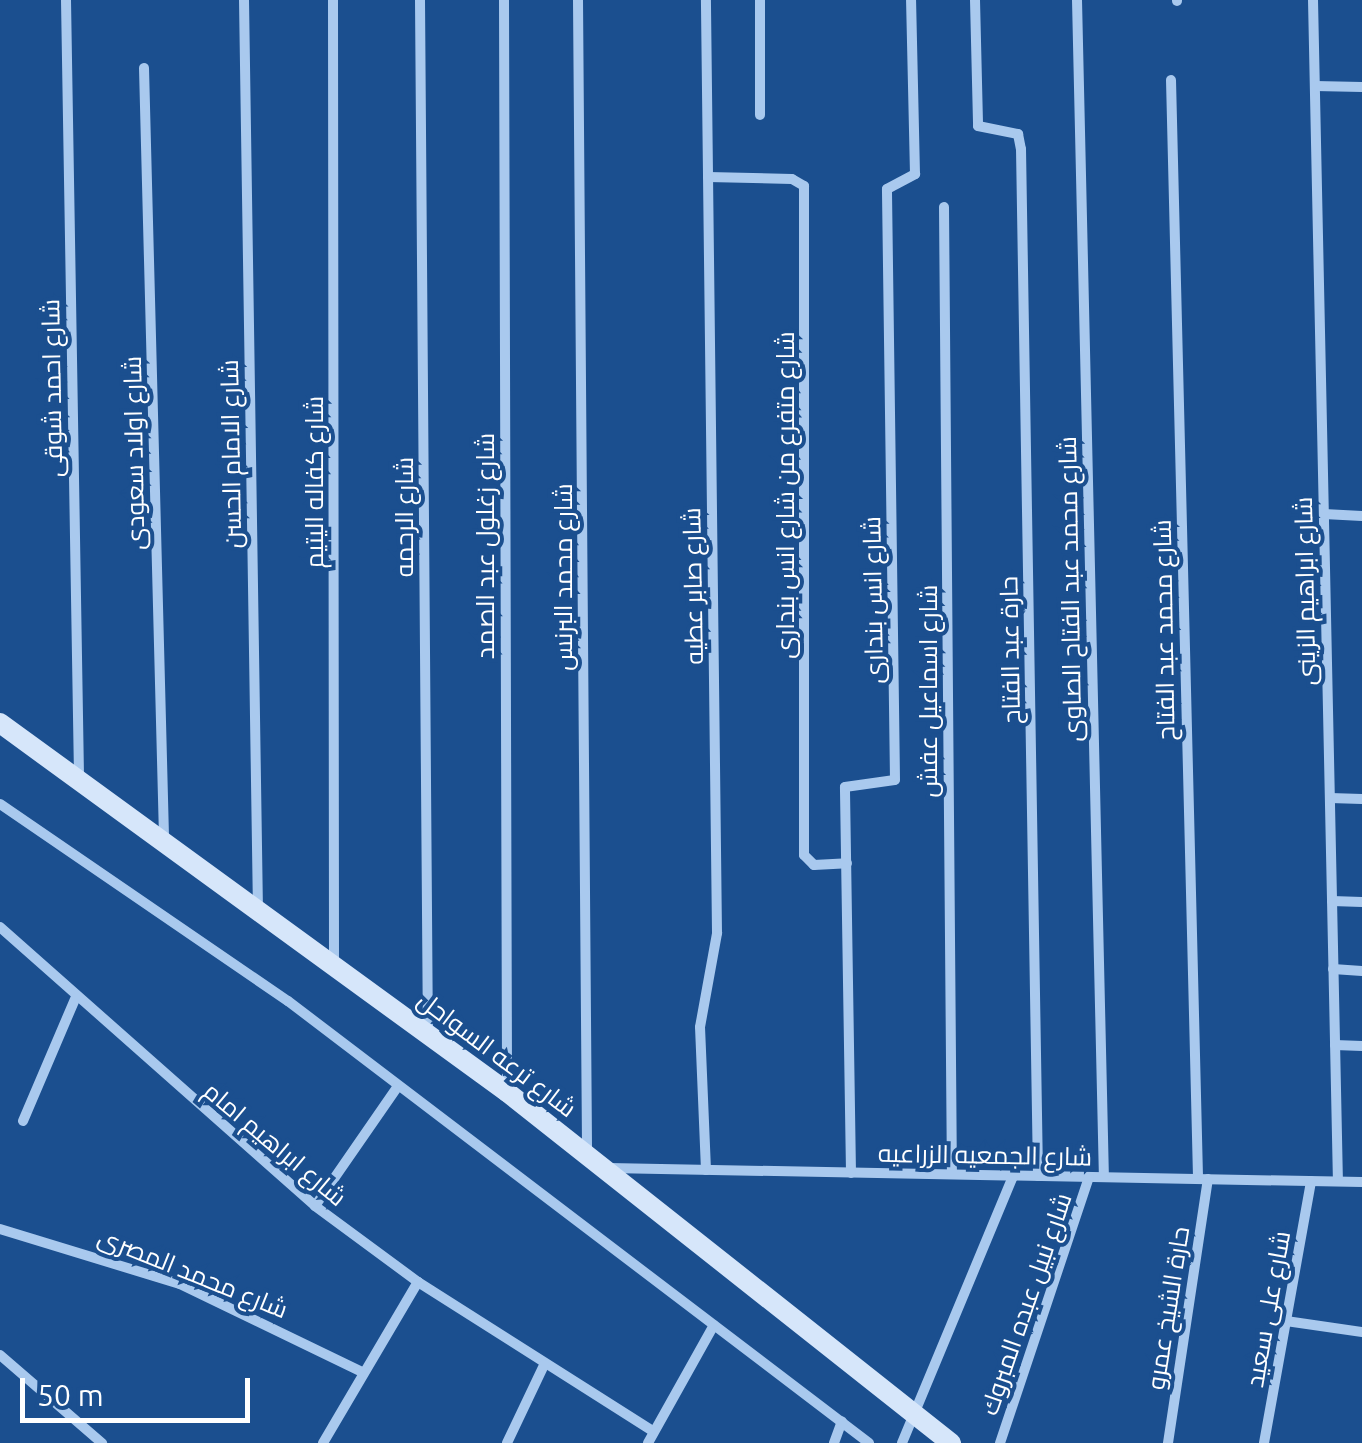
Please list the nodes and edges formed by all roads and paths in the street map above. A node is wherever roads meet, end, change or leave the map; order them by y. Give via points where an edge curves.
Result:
1 (66, 0) edge
2 (244, 0) edge
3 (333, 0) edge
4 (420, 0) edge
5 (504, 0) edge
6 (578, 0) edge
7 (706, 0) edge
8 (760, 0) edge
9 (911, 0) edge
10 (975, 0) edge
11 (1077, 0) edge
12 (1313, 0) edge
13 (144, 68) dead end
14 (1170, 80) dead end
15 (1315, 86) junction
16 (1362, 87) edge
17 (760, 115) dead end
18 (708, 177) junction
19 (944, 207) dead end
20 (1324, 514) junction
21 (1362, 516) edge
22 (0, 723) edge
23 (79, 775) junction
24 (1330, 798) junction
25 (1362, 800) edge
26 (0, 804) edge
27 (164, 838) junction
28 (848, 863) junction
29 (1332, 901) junction
30 (1362, 902) edge
31 (258, 908) junction
32 (0, 927) edge
33 (334, 964) junction
34 (1334, 969) junction
35 (1362, 971) edge
36 (75, 999) junction
37 (428, 1034) junction
38 (1335, 1045) junction
39 (1362, 1046) edge
40 (398, 1086) junction
41 (507, 1092) junction
42 (23, 1122) dead end
43 (587, 1153) junction
44 (608, 1168) junction
45 (706, 1170) junction
46 (851, 1173) junction
47 (952, 1174) junction
48 (1013, 1176) junction
49 (1038, 1176) junction
50 (1090, 1177) junction
51 (1104, 1177) junction
52 (1203, 1179) junction
53 (1310, 1181) junction
54 (1338, 1182) junction
55 (1362, 1182) edge
56 (314, 1206) junction
57 (0, 1229) edge
58 (418, 1282) junction
59 (1286, 1321) junction
60 (714, 1325) junction
61 (1362, 1332) edge
62 (0, 1355) edge
63 (544, 1365) junction
64 (364, 1373) junction
65 (914, 1416) junction
66 (842, 1421) junction
67 (654, 1430) junction
68 (89, 1431) junction
69 (82, 1443) edge
70 (102, 1443) edge
71 (322, 1443) edge
72 (507, 1443) edge
73 (648, 1443) edge
74 (834, 1443) edge
75 (869, 1443) edge
76 (902, 1443) edge
77 (951, 1443) edge
78 (1000, 1443) edge
79 (1168, 1443) edge
80 (1264, 1443) edge

1 - 23 street, شارع احمد شوقى
2 - 31 street, شارع الامام الحسن
3 - 33 street, شارع كفاله اليتيم
4 - 37 street, شارع الرحمه
5 - 41 street, شارع زغلول عبد الصمد
6 - 43 street, شارع محمد البرنس
7 - 18 street, شارع صابر عطيه
8 - 17 street
9 - 28 street, شارع انس بندارى via 915,174 891,181 887,189 895,780 846,784
10 - 49 street, حارة عبد الفتاح via 978,126 1018,134 1022,149
11 - 51 street, شارع محمد عبد الفتاح الصاوى
12 - 15 street, شارع ابراهيم الزينى
13 - 27 street, شارع اولاد سعودى
14 - 52 street, شارع محمد عبد الفتاح
15 - 16 street
15 - 20 street, شارع ابراهيم الزينى
18 - 28 street, شارع متفرع من شارع انس بندارى via 792,179 804,186 804,855 814,865
18 - 45 street, شارع صابر عطيه via 716,933 700,1027
19 - 47 street, شارع اسماعيل عفش
20 - 21 street
20 - 24 street, شارع ابراهيم الزينى
22 - 23 main road, شارع ترعه السواحل
23 - 27 main road, شارع ترعه السواحل
24 - 25 street
24 - 29 street, شارع ابراهيم الزينى
26 - 40 street via 175,920
27 - 31 main road, شارع ترعه السواحل
28 - 46 street, شارع انس بندارى
29 - 30 street
29 - 34 street, شارع ابراهيم الزينى
31 - 33 main road, شارع ترعه السواحل
32 - 36 street, شارع ابراهيم امام
33 - 37 main road, شارع ترعه السواحل
34 - 35 street
34 - 38 street, شارع ابراهيم الزينى
36 - 42 street
36 - 56 street, شارع ابراهيم امام
37 - 41 main road, شارع ترعه السواحل
38 - 39 street
38 - 54 street, شارع ابراهيم الزينى
40 - 56 street
40 - 60 street
41 - 43 main road, شارع ترعه السواحل
43 - 44 main road, شارع ترعه السواحل
44 - 45 street, شارع الجمعيه الزراعيه
44 - 65 main road, شارع ترعه السواحل
45 - 46 street, شارع الجمعيه الزراعيه
46 - 47 street, شارع الجمعيه الزراعيه
47 - 48 street, شارع الجمعيه الزراعيه
48 - 49 street, شارع الجمعيه الزراعيه
48 - 65 street
49 - 50 street, شارع الجمعيه الزراعيه
50 - 51 street, شارع الجمعيه الزراعيه
50 - 78 street, شارع نبيل عبده المبروك
51 - 52 street, شارع الجمعيه الزراعيه
52 - 53 street, شارع الجمعيه الزراعيه
52 - 79 street, حارة الشيخ عمرو
53 - 54 street, شارع الجمعيه الزراعيه
53 - 59 street, شارع على سعيد
54 - 55 street, شارع الجمعيه الزراعيه
56 - 58 street, شارع ابراهيم امام
57 - 64 street, شارع محمد المصرى via 180,1284
58 - 63 street, شارع ابراهيم امام
58 - 64 street
59 - 61 street
59 - 80 street, شارع على سعيد
60 - 66 street
60 - 67 street
62 - 68 street
63 - 67 street, شارع ابراهيم امام
63 - 72 street
64 - 71 street
65 - 76 street
65 - 77 main road, شارع ترعه السواحل
66 - 74 street
66 - 75 street
67 - 73 street
68 - 69 street
68 - 70 street

